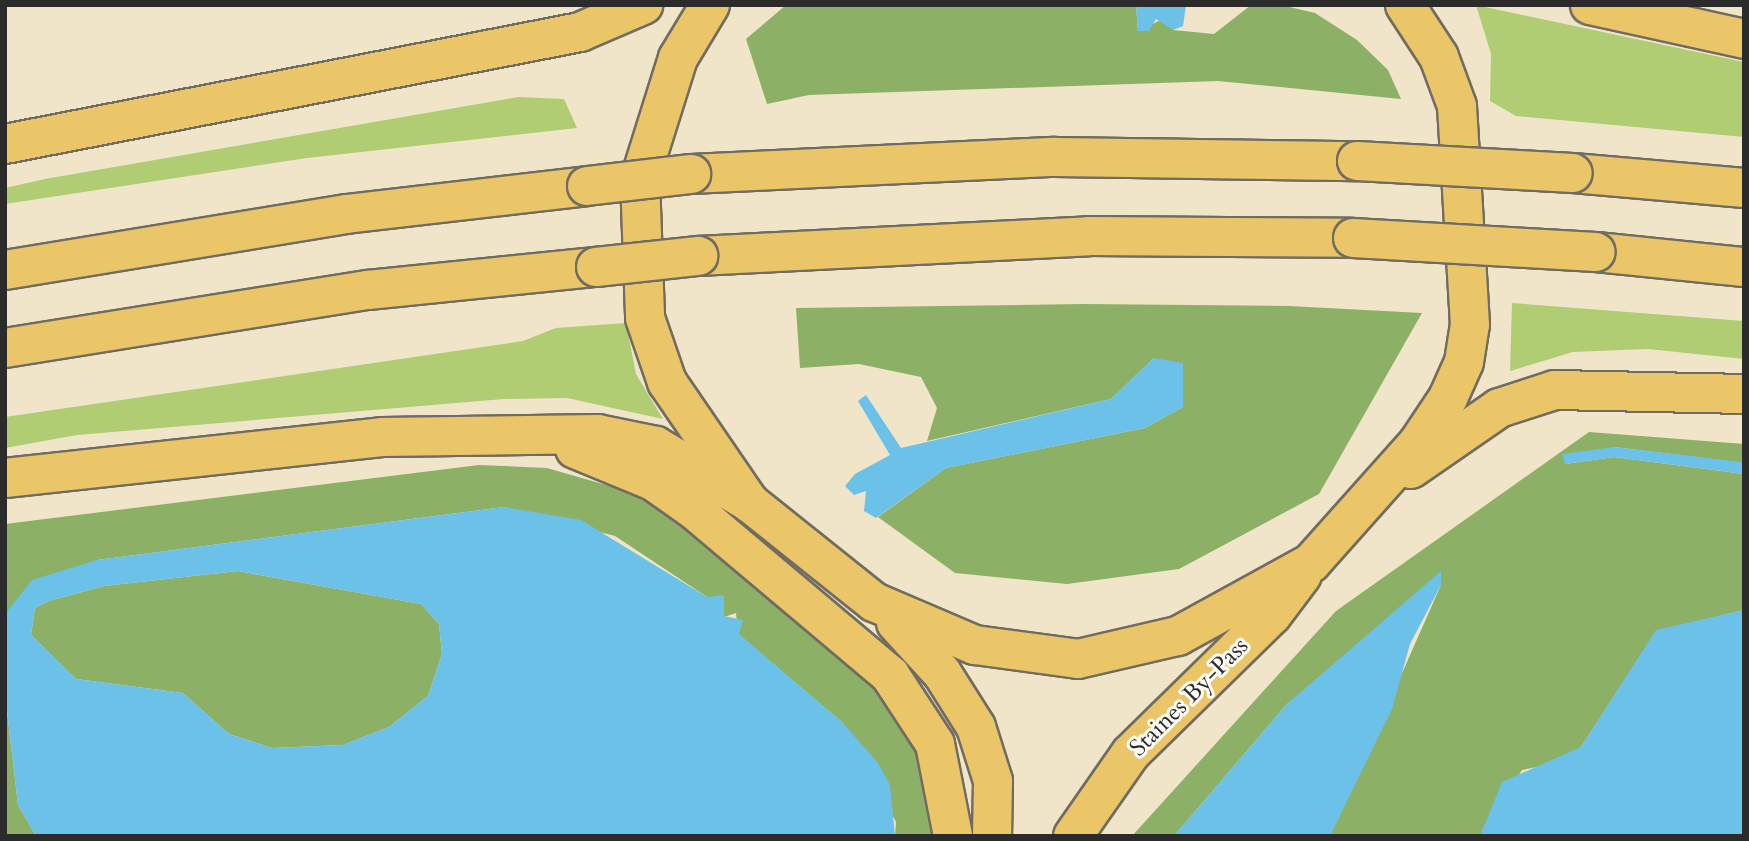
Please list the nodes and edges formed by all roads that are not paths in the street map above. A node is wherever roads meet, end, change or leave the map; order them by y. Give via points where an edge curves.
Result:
1 (643, 5) edge
2 (710, 5) edge
3 (1405, 5) edge
4 (1590, 5) edge
5 (1744, 39) edge
6 (5, 144) edge
7 (1744, 188) edge
8 (1744, 267) edge
9 (5, 270) edge
10 (5, 348) edge
11 (1744, 394) edge
12 (510, 435) junction
13 (5, 478) edge
14 (1367, 501) junction
15 (750, 503) junction
16 (1311, 563) junction
17 (874, 603) junction
18 (953, 836) edge
19 (992, 836) edge
20 (1073, 836) edge

1 - 6 main road via 580,32
2 - 15 main road via 678,58 653,127 640,179 640,271 645,318 667,382
3 - 14 main road via 1439,57 1457,106 1470,326 1464,362 1448,398
4 - 5 main road
7 - 9 main road, bridge via 1356,161 1055,157 691,174 346,214
8 - 10 main road, bridge via 1596,252 1353,238 1089,236 698,256 368,290
11 - 14 main road via 1582,387 1526,398 1471,426
12 - 13 main road via 382,437
12 - 15 main road via 598,434 656,446
12 - 18 main road via 593,453 653,481 882,667 910,698 935,744 948,782
14 - 16 main road
15 - 17 main road
16 - 17 main road via 1178,636 1078,659 975,645
16 - 20 main road, Staines By-Pass via 1272,615 1131,752
17 - 19 main road via 942,673 976,727 993,781

